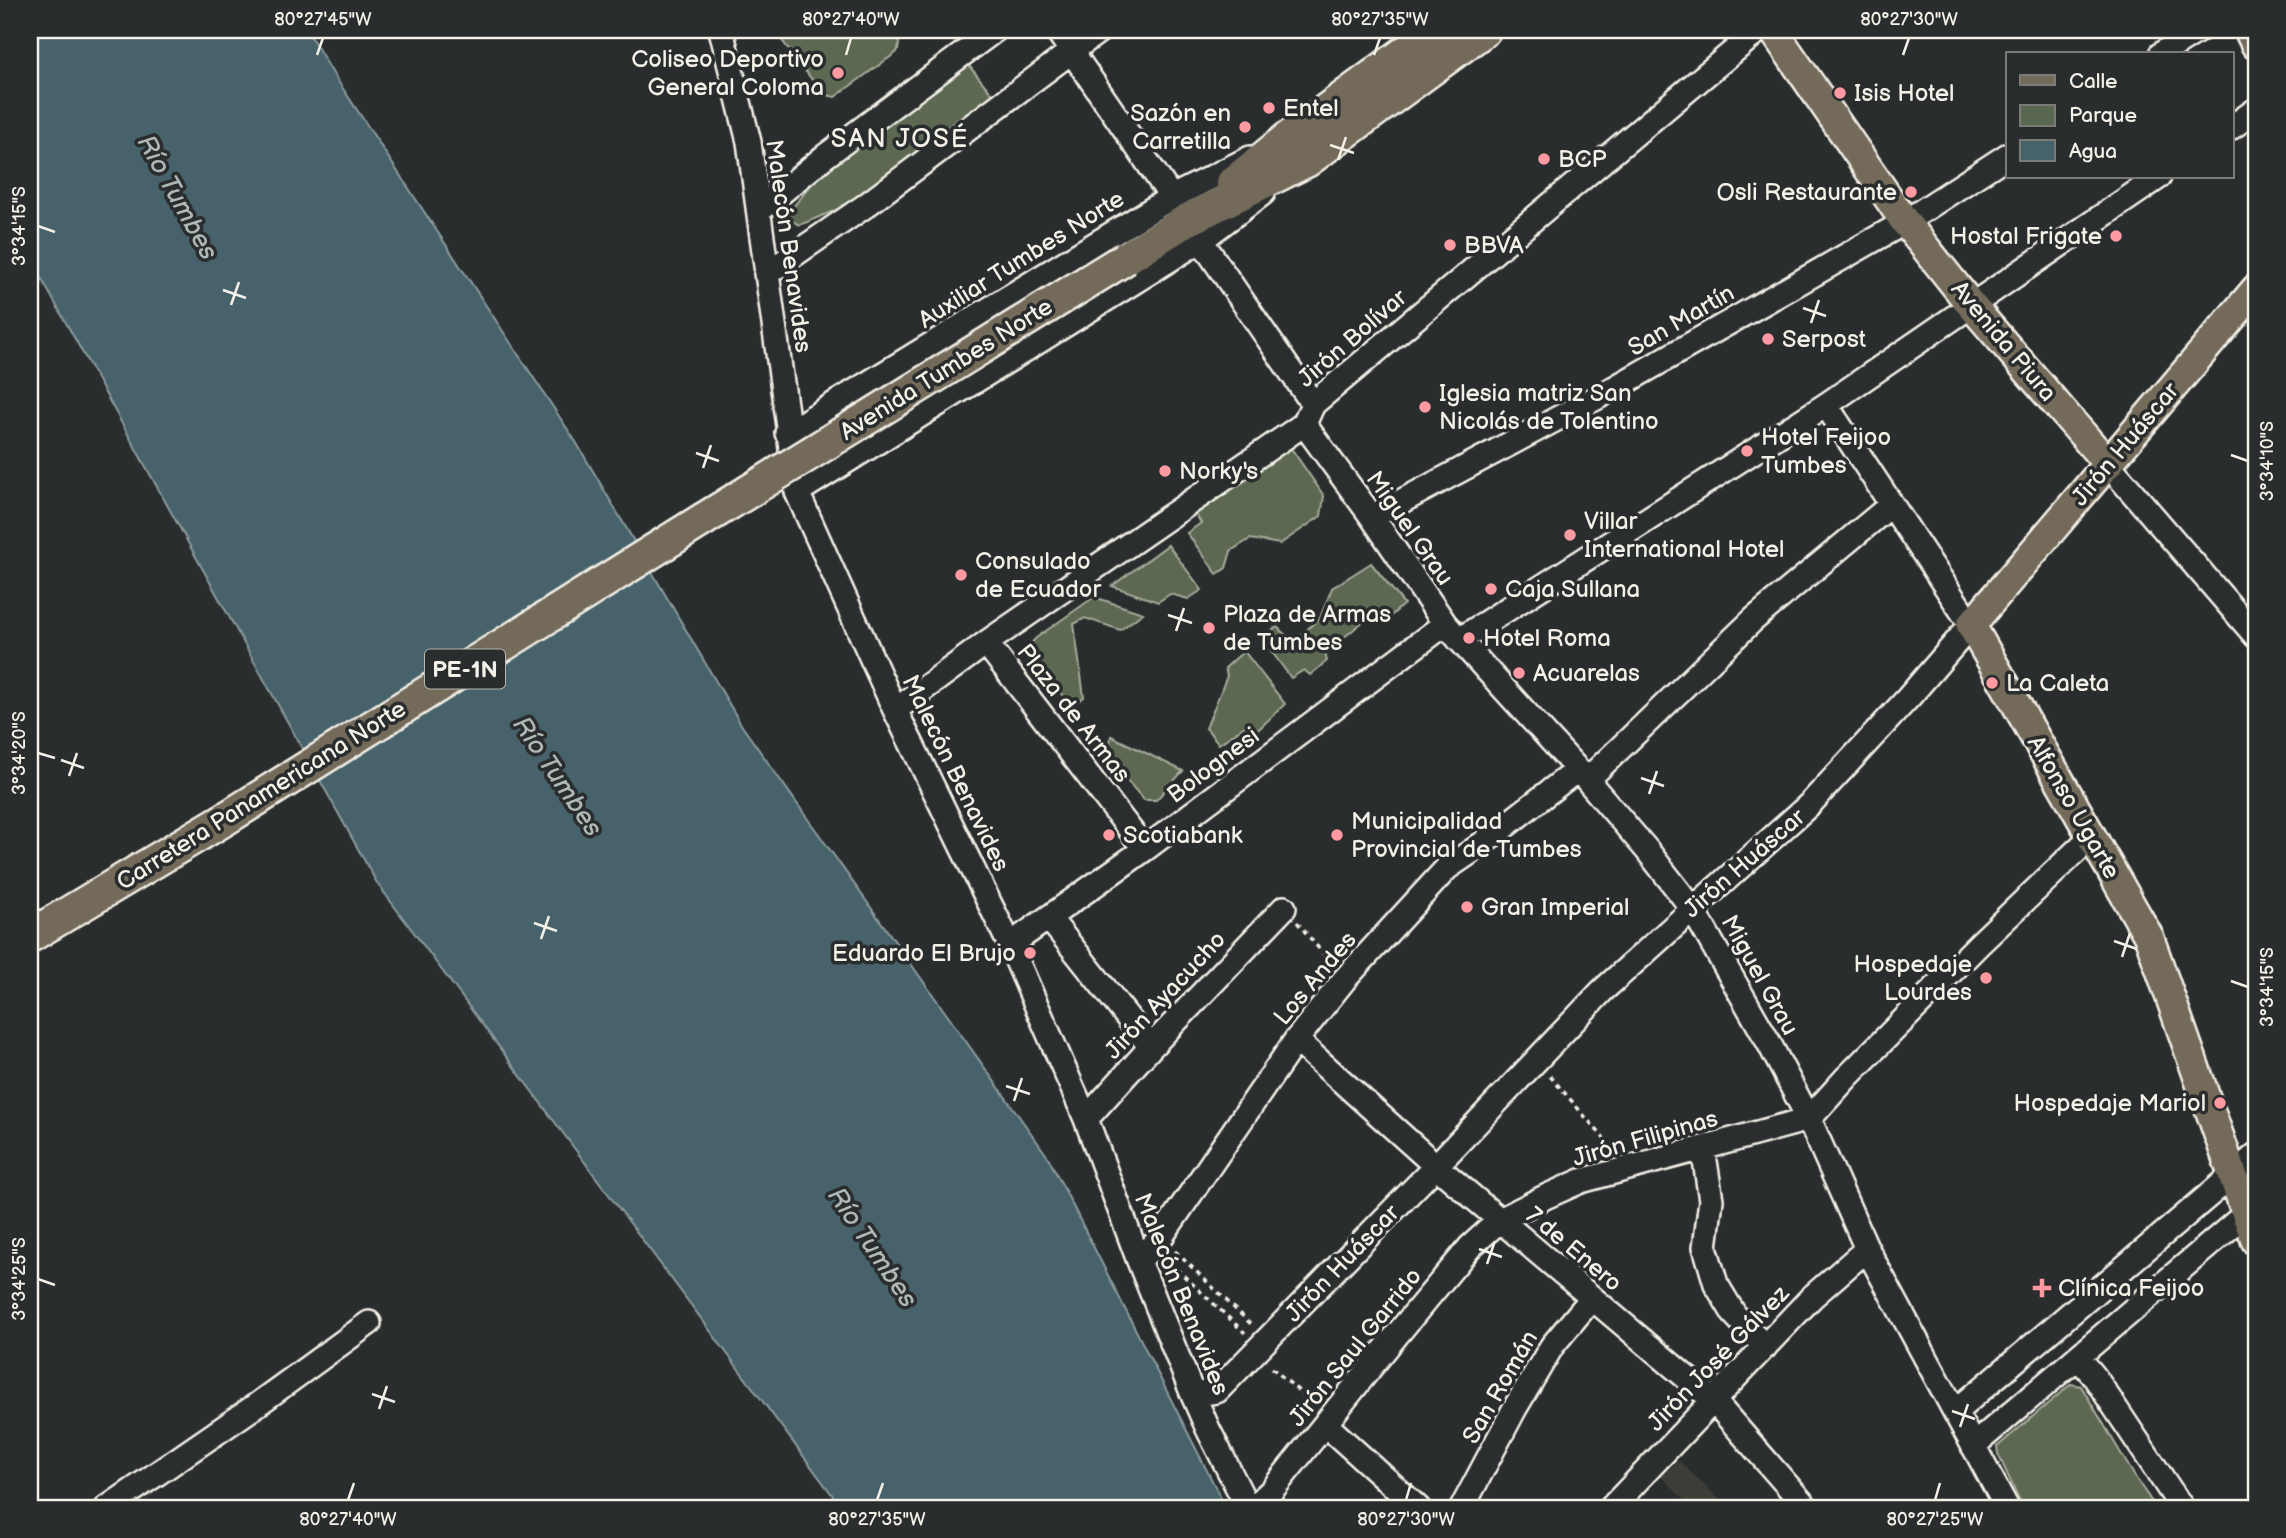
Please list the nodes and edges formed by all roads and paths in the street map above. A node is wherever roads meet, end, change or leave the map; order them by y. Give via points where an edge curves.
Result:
1 (721, 30) edge
2 (995, 30) edge
3 (1057, 30) edge
4 (1100, 30) edge
5 (1436, 30) edge
6 (1484, 30) edge
7 (1759, 30) edge
8 (1773, 30) edge
9 (2199, 30) edge
10 (2250, 30) edge
11 (2256, 45) edge
12 (1071, 51) junction
13 (2164, 52) edge
14 (2256, 110) edge
15 (2234, 126) edge
16 (1296, 150) junction
17 (2006, 156) edge
18 (2158, 178) edge
19 (759, 211) junction
20 (1187, 219) junction
21 (1905, 222) junction
22 (766, 274) junction
23 (2256, 289) edge
24 (1972, 305) junction
25 (1826, 405) junction
26 (1308, 414) junction
27 (788, 433) junction
28 (2108, 464) junction
29 (797, 492) junction
30 (1891, 505) junction
31 (1372, 517) junction
32 (705, 519) joint
33 (1971, 625) junction
34 (1452, 632) junction
35 (2256, 633) edge
36 (986, 643) junction
37 (895, 710) junction
38 (1582, 776) junction
39 (2091, 837) junction
40 (1145, 849) junction
41 (1284, 908) joint
42 (1692, 908) junction
43 (1048, 918) junction
44 (30, 936) edge
45 (1010, 945) junction
46 (1344, 980) junction
47 (1296, 1040) junction
48 (1151, 1047) junction
49 (1536, 1061) junction
50 (1086, 1119) junction
51 (1809, 1119) junction
52 (1703, 1148) junction
53 (2256, 1155) edge
54 (1436, 1166) junction
55 (1628, 1167) junction
56 (2233, 1173) junction
57 (2252, 1208) edge
58 (1500, 1220) junction
59 (2256, 1241) edge
60 (1151, 1248) junction
61 (1867, 1249) junction
62 (1592, 1298) junction
63 (369, 1323) dead end
64 (1260, 1346) junction
65 (1765, 1346) junction
66 (2078, 1357) junction
67 (1193, 1395) junction
68 (1713, 1400) junction
69 (1955, 1412) junction
70 (1328, 1422) junction
71 (1973, 1446) junction
72 (107, 1508) edge
73 (1250, 1508) edge
74 (1418, 1508) edge
75 (1462, 1508) edge
76 (1611, 1508) edge
77 (1807, 1508) edge
78 (2007, 1508) edge
79 (2182, 1508) edge

1 - 19 street, Malecón Benavides via 749,142
2 - 19 street
3 - 12 street, Miguel Grau
4 - 12 street
5 - 16 highway, Avenida Tumbes Norte / PE-1N
6 - 16 highway, Avenida Tumbes Norte / PE-1N
7 - 26 street, Jirón Bolívar
8 - 21 main road, Avenida Piura
9 - 13 street
10 - 11 main road
12 - 20 street, Miguel Grau
12 - 22 street via 865,206
14 - 15 street
16 - 20 highway, Avenida Tumbes Norte / PE-1N
17 - 21 street, San Martín
18 - 24 street, Bolognesi
19 - 22 street, Malecón Benavides
20 - 26 street, Miguel Grau
20 - 27 street, Auxiliar Tumbes Norte
20 - 29 street
20 - 32 highway, Avenida Tumbes Norte / PE-1N, bridge
21 - 24 main road, Avenida Piura
21 - 31 street, San Martín via 1611,390
22 - 27 street, Malecón Benavides
23 - 28 main road, Jirón Huáscar
24 - 25 street, Bolognesi
24 - 28 main road, Avenida Piura
25 - 30 street, Alfonso Ugarte
25 - 34 street, Bolognesi
26 - 31 street, Miguel Grau
26 - 36 street, Jirón Bolívar
27 - 29 street, Malecón Benavides
28 - 33 main road, Jirón Huáscar
28 - 35 street, Avenida Piura
29 - 37 street, Malecón Benavides
30 - 33 street, Alfonso Ugarte
30 - 38 street, Los Andes via 1753,620
31 - 34 street, Miguel Grau
32 - 44 highway, Carretera Panamericana Norte / PE-1N
33 - 39 main road, Alfonso Ugarte
33 - 42 street, Jirón Huáscar via 1810,804
34 - 38 street, Miguel Grau
34 - 40 street, Bolognesi
36 - 37 street, Jirón Bolívar
36 - 40 street, Plaza de Armas
37 - 45 street, Malecón Benavides
38 - 42 street, Miguel Grau
38 - 46 street, Los Andes via 1447,868
39 - 51 street via 1980,943
39 - 56 main road, Alfonso Ugarte via 2148,937
40 - 43 street, Bolognesi
41 - 46 path
41 - 48 street, Jirón Ayacucho
42 - 49 street, Jirón Huáscar via 1602,991
42 - 51 street, Miguel Grau
43 - 45 street, Bolognesi
43 - 48 street
45 - 50 street, Malecón Benavides
46 - 47 street, Los Andes
47 - 54 street, 7 de Enero
47 - 60 street, Los Andes
48 - 50 street, Jirón Ayacucho
49 - 54 street, Jirón Huáscar
49 - 55 path
50 - 60 street, Malecón Benavides
51 - 52 street, Jirón Filipinas
51 - 61 street, Miguel Grau
52 - 55 street, Jirón Filipinas
52 - 65 street via 1712,1200 1705,1247 1716,1284 1734,1314
53 - 56 street
54 - 58 street, 7 de Enero
54 - 64 street, Jirón Huáscar
55 - 58 street, Jirón Filipinas via 1581,1181
56 - 57 main road, Alfonso Ugarte
56 - 69 street
57 - 59 main road, Alfonso Ugarte
57 - 66 street
58 - 62 street, 7 de Enero
58 - 70 street, Jirón Saul Garrido via 1470,1247
60 - 64 path
60 - 64 path
60 - 67 street, Malecón Benavides
61 - 65 street, Jirón José Gálvez
61 - 69 street, Miguel Grau
62 - 68 street, 7 de Enero
62 - 75 street, San Román via 1552,1346
63 - 72 street
64 - 67 street, Jirón Huáscar via 1217,1391
64 - 70 path
65 - 68 street, Jirón José Gálvez
66 - 71 street
66 - 79 street
67 - 73 street, Malecón Benavides
68 - 76 street, Jirón José Gálvez
68 - 77 street, 7 de Enero
69 - 71 street, Miguel Grau
70 - 73 street, Jirón Saul Garrido via 1272,1490
70 - 74 street
71 - 78 street, Miguel Grau

